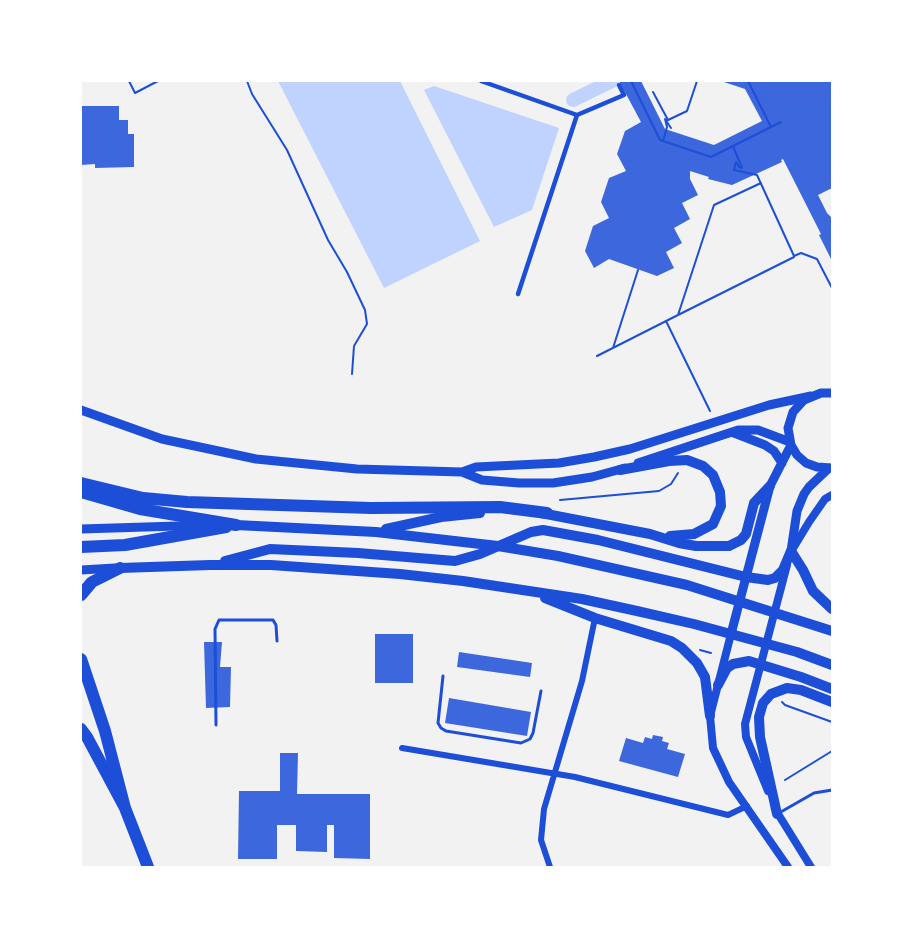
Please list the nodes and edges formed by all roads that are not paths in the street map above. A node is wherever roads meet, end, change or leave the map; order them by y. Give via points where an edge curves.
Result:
1 (482, 81) edge
2 (619, 85) dead end
3 (577, 115) junction
4 (518, 294) dead end
5 (832, 393) edge
6 (812, 396) junction
7 (81, 410) edge
8 (729, 432) junction
9 (790, 443) junction
10 (782, 463) junction
11 (831, 468) edge
12 (620, 470) junction
13 (462, 472) junction
14 (81, 483) edge
15 (770, 486) junction
16 (81, 492) edge
17 (832, 495) edge
18 (547, 513) junction
19 (236, 525) junction
20 (81, 530) edge
21 (375, 532) junction
22 (650, 534) junction
23 (498, 546) junction
24 (81, 547) edge
25 (791, 551) junction
26 (210, 565) junction
27 (120, 568) junction
28 (81, 570) edge
29 (746, 577) junction
30 (528, 591) junction
31 (81, 595) edge
32 (740, 601) junction
33 (832, 609) edge
34 (775, 612) junction
35 (595, 618) junction
36 (832, 631) edge
37 (731, 634) junction
38 (276, 641) dead end
39 (766, 644) junction
40 (81, 659) edge
41 (761, 664) junction
42 (832, 665) edge
43 (443, 676) dead end
44 (718, 685) junction
45 (832, 689) edge
46 (541, 691) dead end
47 (832, 702) edge
48 (710, 716) junction
49 (216, 725) dead end
50 (81, 729) edge
51 (402, 748) dead end
52 (554, 774) junction
53 (832, 790) edge
54 (747, 806) junction
55 (125, 808) junction
56 (777, 814) junction
57 (148, 867) edge
58 (550, 867) edge
59 (788, 867) edge
60 (811, 867) edge

1 - 3 street
2 - 3 street via 624,95
3 - 4 street
5 - 6 main road
6 - 9 main road via 793,412 788,428
6 - 13 main road via 594,457 559,463 476,467
7 - 13 main road via 162,439 256,459 357,469
8 - 9 main road via 758,430
8 - 10 main road via 765,445
8 - 12 main road
9 - 10 main road
9 - 11 main road via 806,463
10 - 15 main road
11 - 25 main road via 804,494
12 - 13 main road via 553,483 482,480
12 - 22 main road via 691,461 709,470 718,485 721,506 713,524 689,536
14 - 18 highway via 143,498 187,502 371,508 500,507
15 - 22 main road via 754,503 746,534 735,545 696,546
15 - 29 main road
16 - 19 highway via 140,509
17 - 25 street via 825,499
18 - 21 main road via 466,513
18 - 22 main road
19 - 20 main road
19 - 21 main road
19 - 24 highway via 125,545
21 - 23 main road
23 - 26 main road via 455,561 270,549
23 - 29 main road via 531,532 557,532
23 - 32 main road via 626,571
25 - 29 main road via 775,578
25 - 33 main road via 813,591
25 - 34 street
26 - 27 main road
26 - 30 main road via 357,570
27 - 28 main road
27 - 31 highway via 92,582
29 - 32 main road
30 - 35 main road
30 - 37 main road via 638,611
32 - 34 main road
32 - 37 main road
34 - 36 main road
34 - 39 street
35 - 48 main road via 682,648 705,677
35 - 52 street via 580,687
37 - 39 main road
37 - 44 street
38 - 49 lane via 273,620 219,621 215,628
39 - 41 street
39 - 42 main road
40 - 55 highway
41 - 44 main road via 733,664
41 - 45 main road
41 - 56 street via 745,724 746,737
43 - 46 lane via 438,723 441,728 521,743 533,733
44 - 48 street
47 - 56 main road via 787,688 771,694 763,703 760,737
48 - 54 street via 713,748 729,782
50 - 55 highway
51 - 52 street
52 - 54 street via 728,815
52 - 58 street via 541,840
53 - 56 lane via 814,793
54 - 59 street
55 - 57 highway
56 - 60 street

